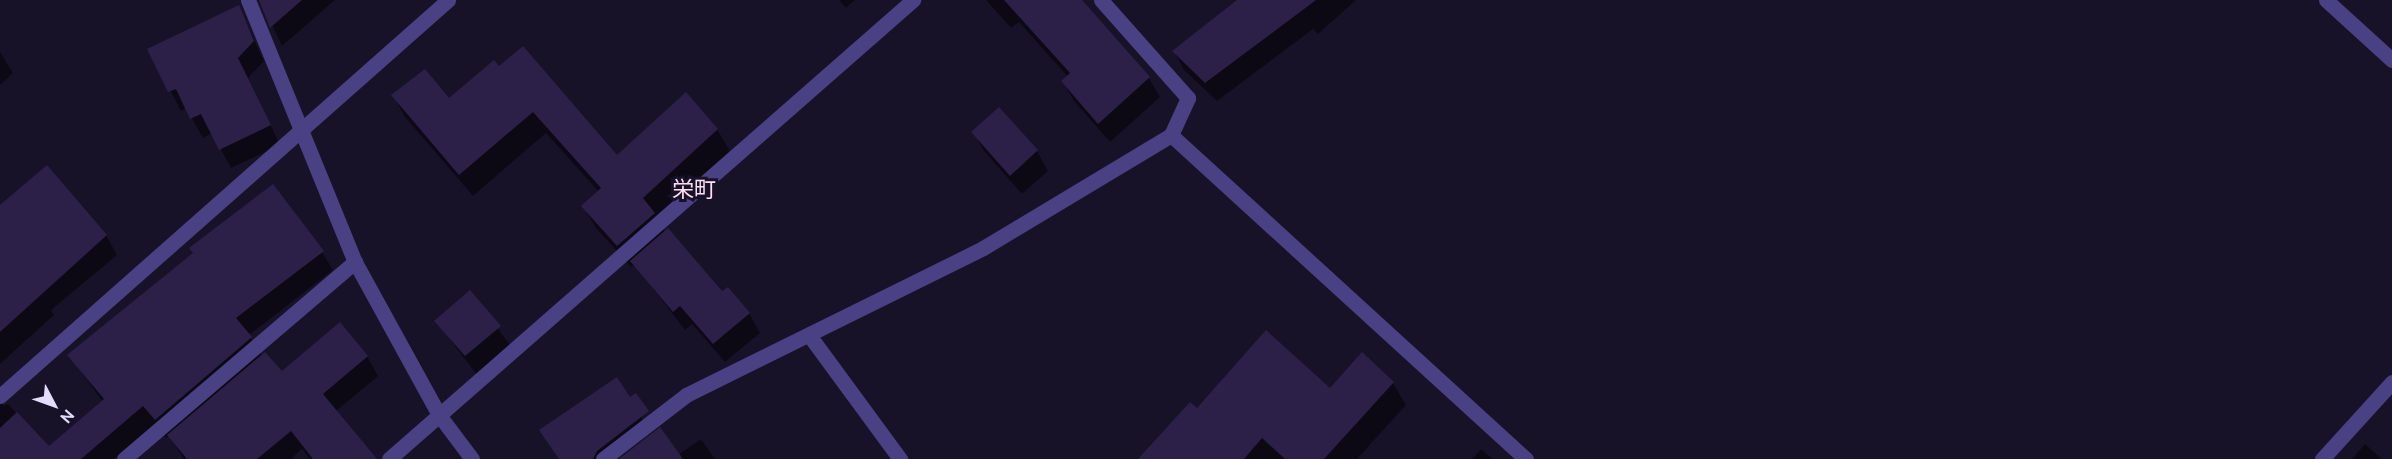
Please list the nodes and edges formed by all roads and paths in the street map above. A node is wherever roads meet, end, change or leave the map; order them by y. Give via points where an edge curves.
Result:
1 (248, 0) edge
2 (448, 0) edge
3 (913, 0) edge
4 (1101, 0) edge
5 (2326, 0) edge
6 (2392, 60) edge
7 (300, 132) junction
8 (1171, 135) junction
9 (355, 262) junction
10 (809, 335) junction
11 (2392, 382) edge
12 (0, 396) edge
13 (439, 416) junction
14 (124, 459) edge
15 (389, 459) edge
16 (472, 459) edge
17 (603, 459) edge
18 (900, 459) edge
19 (1526, 459) edge
20 (2322, 459) edge

1 - 7 street
2 - 7 street
3 - 13 street
4 - 8 street via 1188,98
5 - 6 street
7 - 9 street
7 - 12 street
8 - 10 street via 983,248
8 - 19 street
9 - 13 street
9 - 14 street
10 - 17 street via 686,395
10 - 18 street
11 - 20 street
13 - 15 street
13 - 16 street

